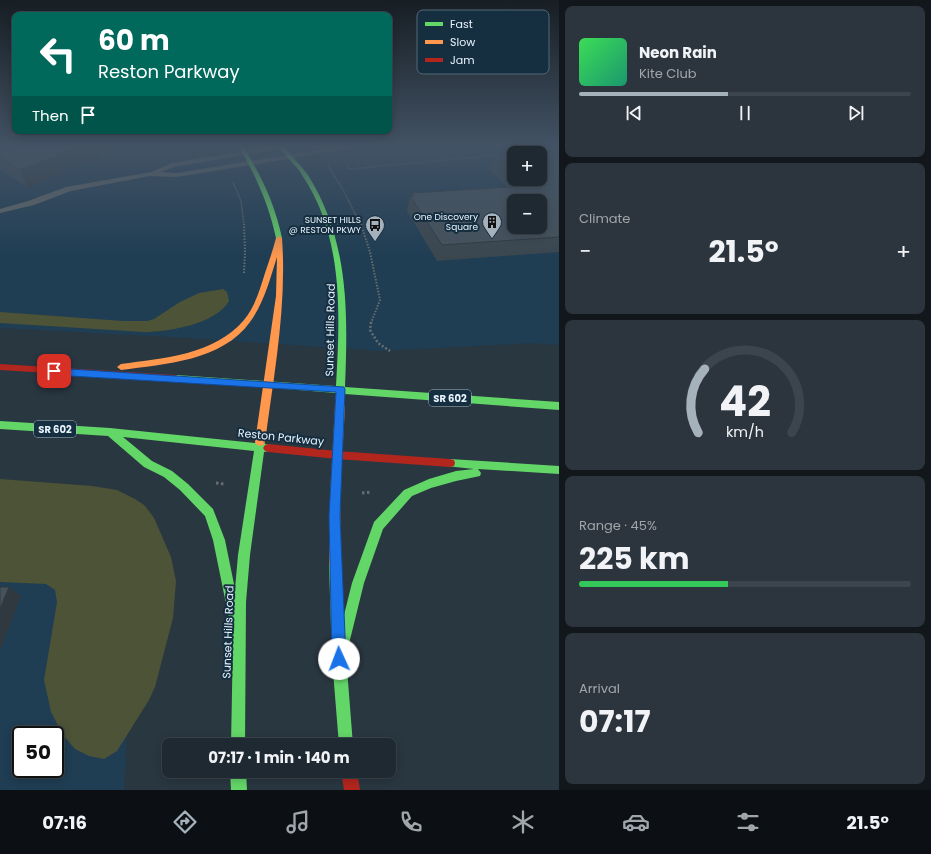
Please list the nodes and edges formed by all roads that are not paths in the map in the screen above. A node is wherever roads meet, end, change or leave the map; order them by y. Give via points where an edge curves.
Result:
1 (97, 184) edge
2 (262, 184) edge
3 (310, 184) edge
4 (0, 211) edge
5 (279, 239) junction
6 (0, 368) edge
7 (80, 373) junction
8 (268, 385) junction
9 (341, 389) junction
10 (559, 406) edge
11 (0, 425) edge
12 (110, 432) junction
13 (260, 446) junction
14 (337, 455) junction
15 (513, 467) junction
16 (559, 470) edge
17 (238, 634) junction
18 (339, 659) junction
19 (238, 738) edge
20 (345, 738) edge
21 (238, 778) edge
22 (350, 778) edge
23 (239, 790) edge
24 (352, 790) edge

1 - 4 lane via 69,189
2 - 5 main road, Sunset Hills Road
3 - 9 main road, Sunset Hills Road via 324,210 338,249 343,280
5 - 7 main road via 254,308 236,334 206,352
5 - 8 main road, Sunset Hills Road via 281,270
6 - 7 main road, SR 602
7 - 8 main road, SR 602
8 - 9 main road, SR 602
8 - 13 main road, Sunset Hills Road
9 - 10 main road, SR 602
9 - 14 main road, Sunset Hills Road
11 - 12 main road, Reston Parkway / SR 602
12 - 13 main road, Reston Parkway / SR 602
12 - 17 main road via 148,464 168,474 184,487 209,513 219,540
13 - 14 main road, Reston Parkway / SR 602
13 - 17 main road, Sunset Hills Road via 244,557
14 - 15 main road, Reston Parkway / SR 602
14 - 18 main road, Sunset Hills Road via 334,516
15 - 16 main road, Reston Parkway / SR 602
15 - 18 main road via 456,476 429,484 408,494 378,526 363,568
17 - 19 main road, Sunset Hills Road
18 - 20 main road, Sunset Hills Road
21 - 23 main road
22 - 24 main road

